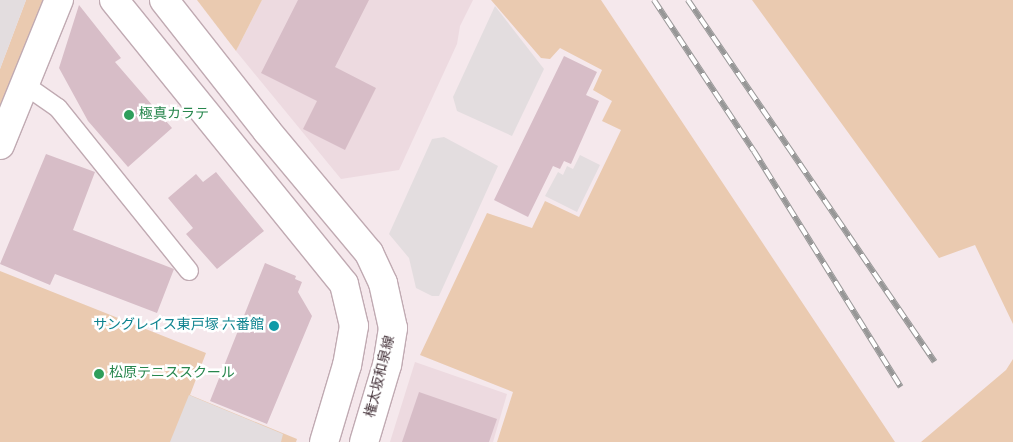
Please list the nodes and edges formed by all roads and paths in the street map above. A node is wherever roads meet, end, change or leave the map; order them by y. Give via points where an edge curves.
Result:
1 (59, 0) edge
2 (114, 0) edge
3 (164, 0) edge
4 (25, 85) junction
5 (0, 145) edge
6 (189, 271) dead end
7 (324, 442) edge
8 (364, 442) edge

1 - 4 street
2 - 7 street via 344,284 354,326 347,365
3 - 8 street, 権太坂和泉線 via 266,131 369,253 382,283 393,328 387,365
4 - 5 street
4 - 6 lane via 58,108

